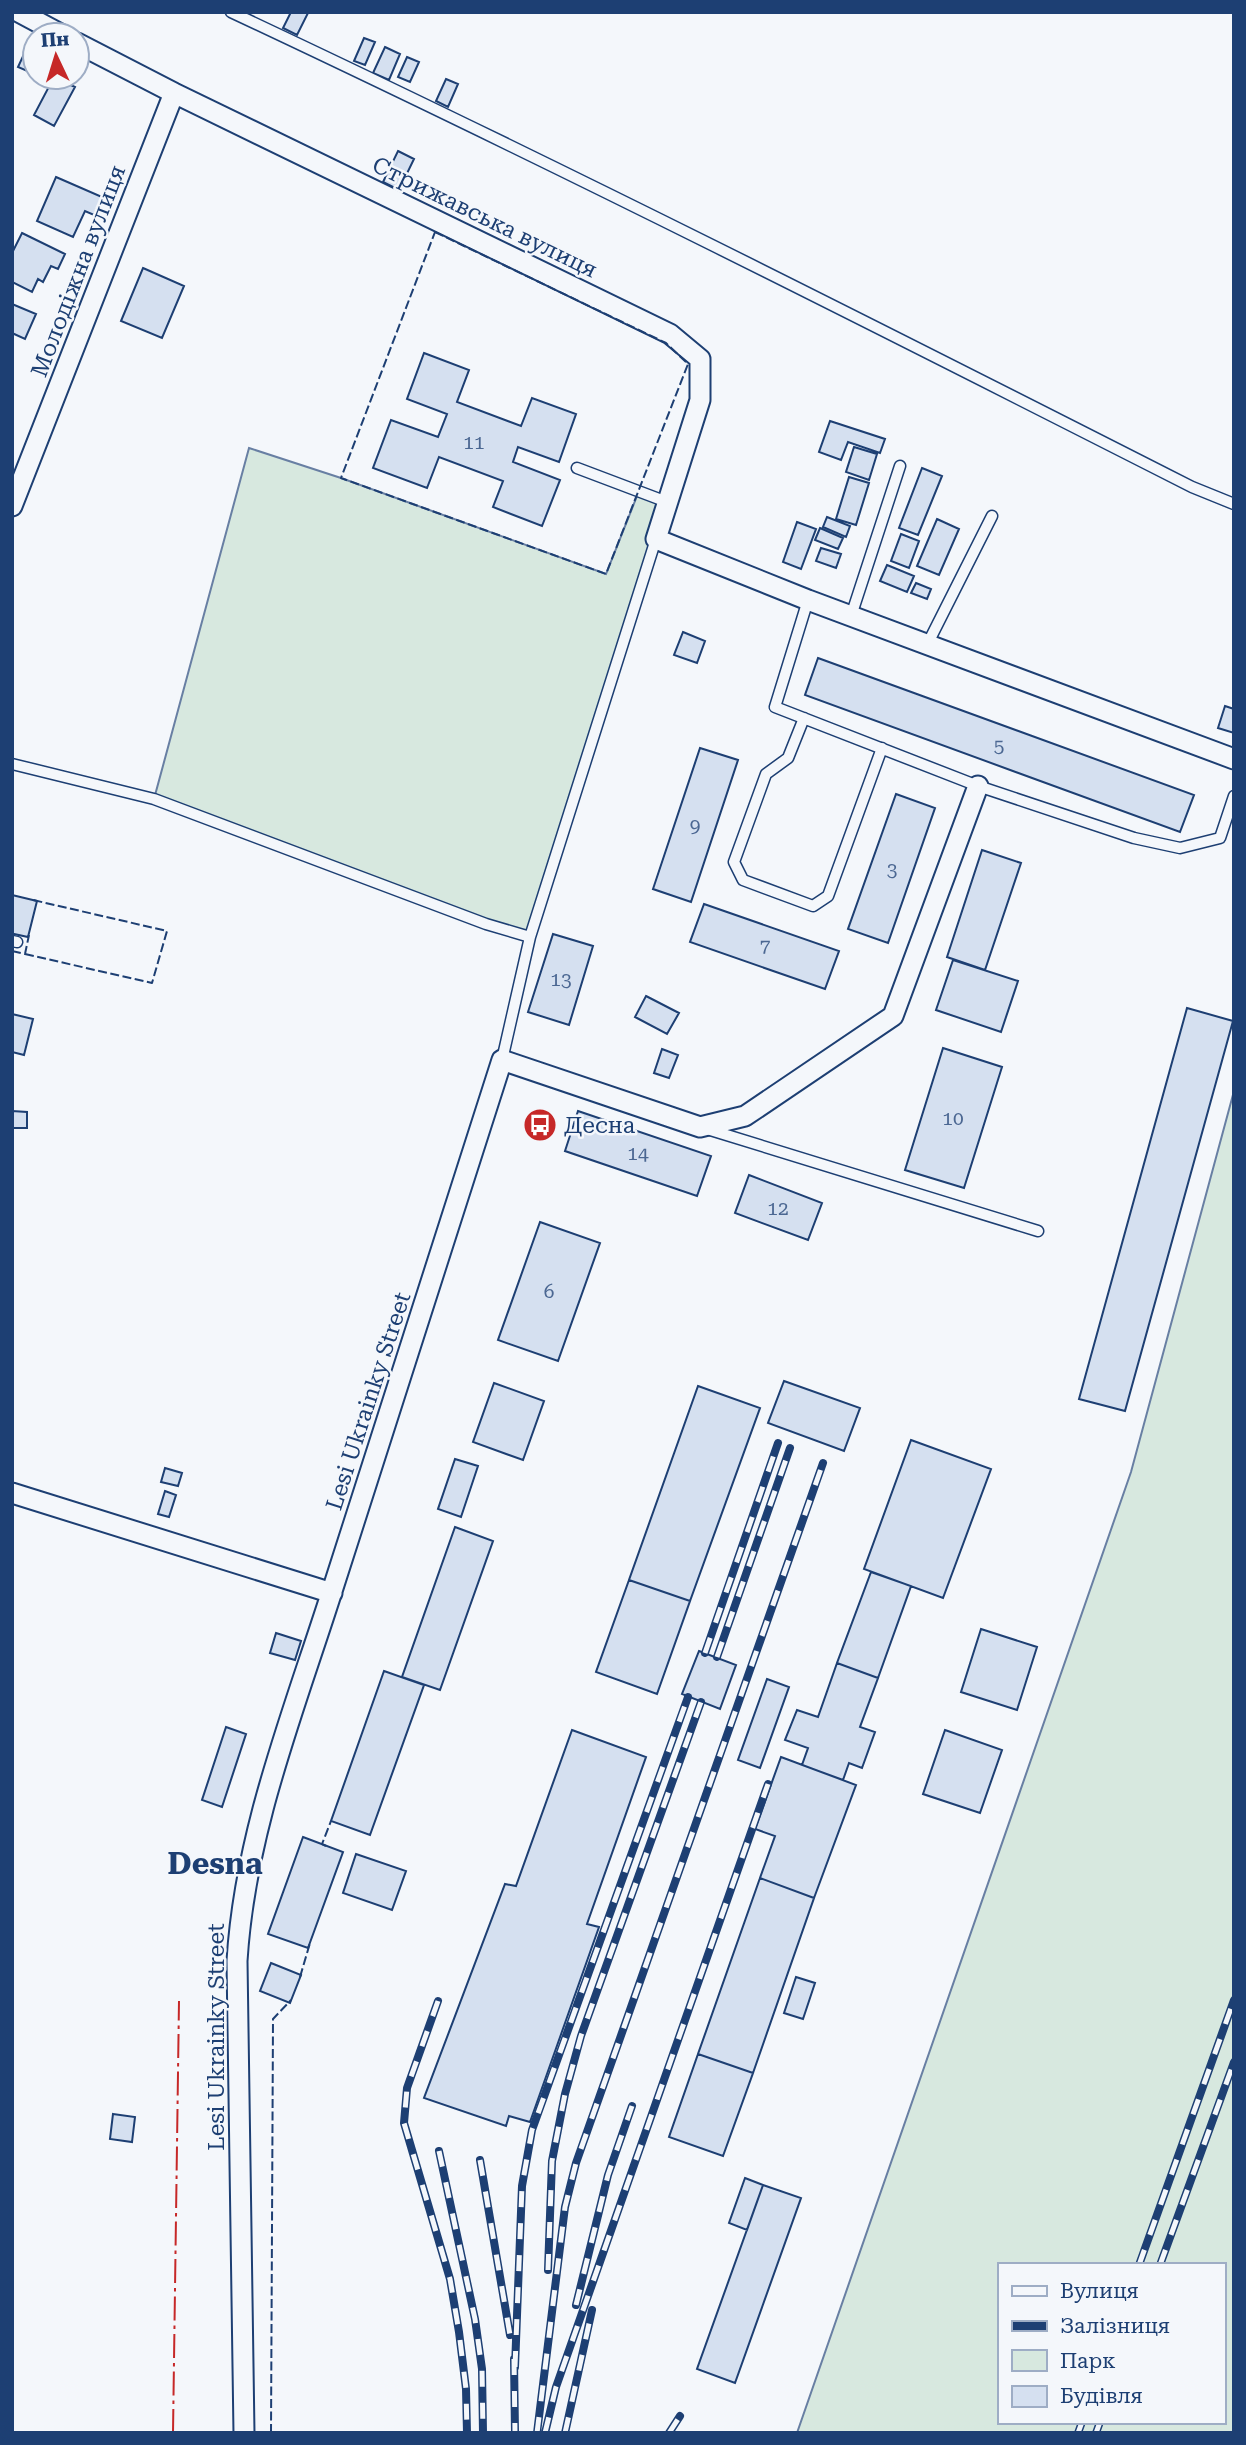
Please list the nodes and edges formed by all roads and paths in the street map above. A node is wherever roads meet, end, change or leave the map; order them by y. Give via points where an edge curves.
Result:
1 (19, 12) edge
2 (232, 12) edge
3 (36, 21) edge
4 (91, 50) edge
5 (174, 93) junction
6 (900, 466) dead end
7 (577, 468) dead end
8 (667, 502) junction
9 (1234, 504) edge
10 (12, 506) edge
11 (992, 516) dead end
12 (656, 538) junction
13 (808, 600) junction
14 (851, 616) junction
15 (927, 645) junction
16 (804, 718) junction
17 (882, 748) junction
18 (1234, 759) edge
19 (12, 764) edge
20 (978, 786) junction
21 (1234, 796) edge
22 (530, 937) junction
23 (502, 1059) junction
24 (700, 1127) junction
25 (1038, 1231) dead end
26 (12, 1493) edge
27 (332, 1593) junction
28 (244, 2433) edge

1 - 3 street
2 - 9 lane via 579,178
4 - 5 street, Стрижавська вулиця
5 - 8 street, Стрижавська вулиця via 670,334 700,359 700,400
5 - 10 street, Молодіжна вулиця
6 - 14 lane
7 - 8 lane
8 - 12 street, Стрижавська вулиця
11 - 15 lane
12 - 13 street
12 - 22 lane
13 - 14 street
13 - 16 lane via 775,707
14 - 15 street
15 - 18 street
16 - 17 lane
16 - 17 lane via 788,758 766,774 734,862 743,880 813,906 828,896
17 - 20 lane
19 - 22 lane via 154,799
20 - 21 lane via 1134,838 1180,848 1220,838
20 - 24 street via 893,1016 745,1116
22 - 23 lane
23 - 24 street
23 - 27 street, Lesi Ukrainky Street
24 - 25 lane
26 - 27 street
27 - 28 street, Lesi Ukrainky Street via 268,1785 239,1931

